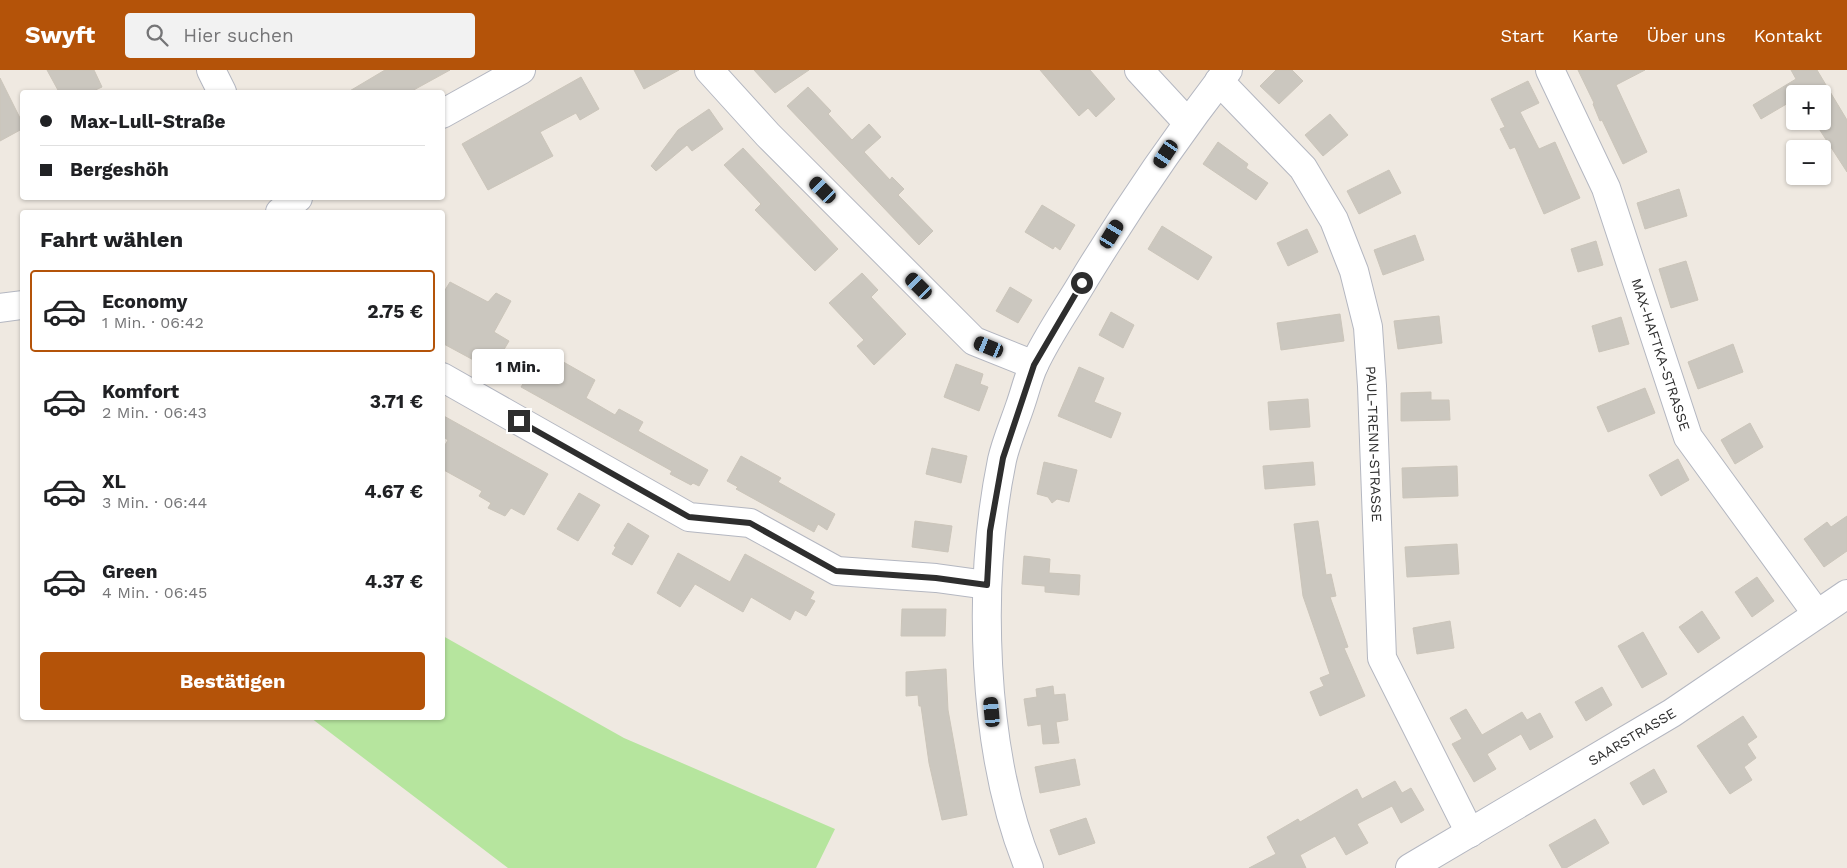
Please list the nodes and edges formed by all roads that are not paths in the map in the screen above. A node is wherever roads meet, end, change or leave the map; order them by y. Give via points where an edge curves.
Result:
1 (211, 70) edge
2 (521, 70) edge
3 (709, 70) edge
4 (1139, 70) edge
5 (1550, 70) edge
6 (1224, 76) edge
7 (221, 90) edge
8 (445, 112) edge
9 (1187, 122) junction
10 (295, 200) edge
11 (283, 210) edge
12 (20, 305) edge
13 (0, 308) edge
14 (1034, 365) junction
15 (445, 379) edge
16 (987, 585) junction
17 (1847, 594) edge
18 (1817, 614) junction
19 (1470, 833) junction
20 (1029, 868) edge
21 (1410, 868) edge

1 - 7 street
2 - 8 street
3 - 14 street via 768,135 974,341
4 - 9 street
5 - 18 street, MAX-HAFTKA-STRASSE via 1606,188 1688,437
6 - 9 street
6 - 19 street, PAUL-TRENN-STRASSE via 1303,168 1334,220 1354,271 1368,328 1382,658
9 - 14 street via 1122,217
10 - 11 street
12 - 13 street
14 - 16 street via 1003,458 990,531
15 - 16 street via 689,517 750,523 836,571
16 - 20 street via 989,669 1003,782
17 - 18 street, SAARSTRASSE
18 - 19 street, SAARSTRASSE via 1672,713
19 - 21 street, SAARSTRASSE

